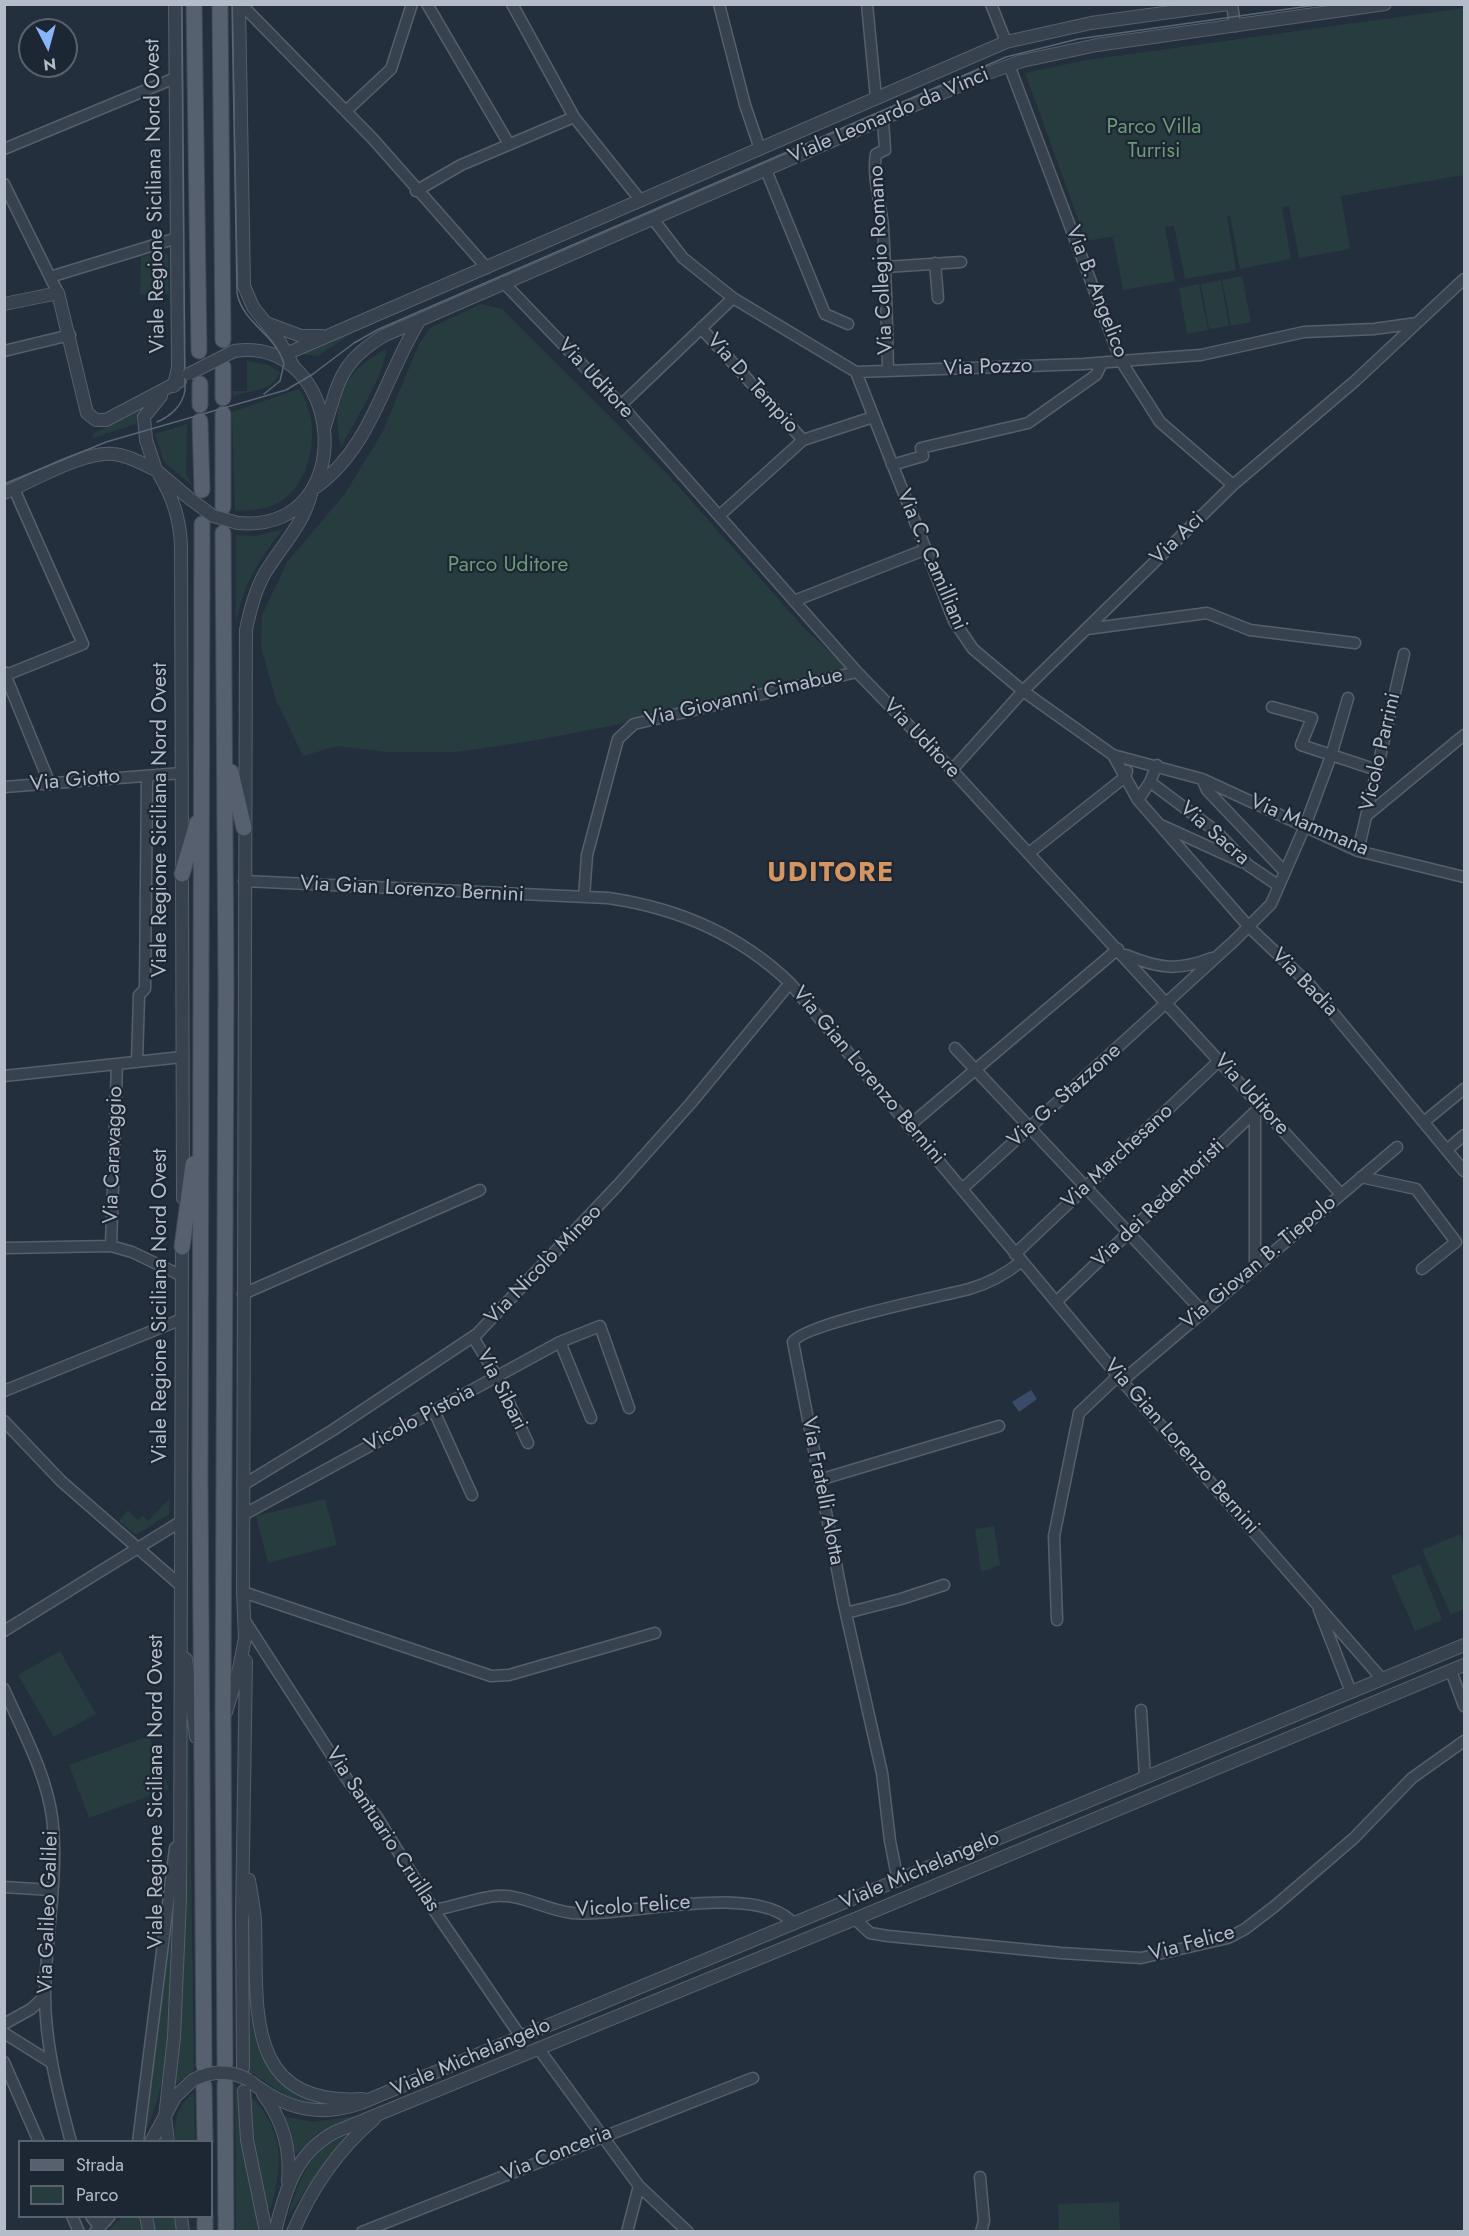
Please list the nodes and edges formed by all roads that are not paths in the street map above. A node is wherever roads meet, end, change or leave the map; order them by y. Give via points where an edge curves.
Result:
1 (175, 4) edge
2 (186, 4) edge
3 (194, 4) edge
4 (220, 4) edge
5 (240, 4) edge
6 (412, 4) edge
7 (427, 4) edge
8 (512, 4) edge
9 (719, 4) edge
10 (867, 4) edge
11 (991, 4) edge
12 (1230, 4) edge
13 (1385, 4) edge
14 (1235, 26) junction
15 (194, 29) junction
16 (1003, 43) junction
17 (1009, 65) junction
18 (175, 78) junction
19 (876, 98) junction
20 (346, 111) junction
21 (574, 117) junction
22 (883, 120) junction
23 (509, 144) junction
24 (4, 149) edge
25 (760, 149) junction
26 (766, 170) junction
27 (4, 184) edge
28 (416, 191) junction
29 (641, 201) junction
30 (653, 219) junction
31 (177, 238) junction
32 (961, 262) dead end
33 (935, 263) junction
34 (886, 267) junction
35 (487, 268) junction
36 (50, 277) junction
37 (1464, 279) edge
38 (503, 282) junction
39 (57, 293) junction
40 (734, 298) junction
41 (938, 298) dead end
42 (4, 304) edge
43 (419, 320) junction
44 (263, 321) junction
45 (1417, 323) junction
46 (848, 324) dead end
47 (701, 328) junction
48 (70, 334) junction
49 (332, 334) junction
50 (228, 345) junction
51 (4, 351) edge
52 (199, 351) dead end
53 (282, 355) junction
54 (1121, 361) junction
55 (1102, 363) junction
56 (223, 367) dead end
57 (888, 371) junction
58 (856, 372) junction
59 (195, 379) junction
60 (170, 388) junction
61 (200, 405) dead end
62 (621, 405) junction
63 (873, 417) junction
64 (201, 421) dead end
65 (325, 426) junction
66 (803, 440) junction
67 (891, 465) junction
68 (158, 472) junction
69 (1233, 485) junction
70 (313, 490) junction
71 (9, 491) edge
72 (195, 494) junction
73 (223, 507) dead end
74 (719, 516) junction
75 (202, 524) dead end
76 (224, 533) dead end
77 (924, 550) junction
78 (794, 601) junction
79 (1086, 629) junction
80 (1355, 642) dead end
81 (1404, 654) dead end
82 (857, 672) junction
83 (5, 674) edge
84 (1023, 691) junction
85 (1348, 698) dead end
86 (1272, 707) dead end
87 (1464, 735) edge
88 (225, 749) junction
89 (1113, 754) junction
90 (1331, 756) junction
91 (1130, 758) junction
92 (1157, 765) junction
93 (952, 770) junction
94 (1377, 770) junction
95 (182, 773) junction
96 (147, 776) junction
97 (1125, 777) junction
98 (1202, 779) junction
99 (1150, 782) junction
100 (50, 784) junction
101 (4, 787) edge
102 (1138, 800) junction
103 (201, 806) junction
104 (1366, 817) junction
105 (1160, 824) junction
106 (1305, 826) junction
107 (244, 828) junction
108 (1358, 850) junction
109 (1029, 853) junction
110 (1248, 865) junction
111 (1285, 872) junction
112 (182, 874) junction
113 (1464, 876) edge
114 (243, 881) junction
115 (1279, 886) junction
116 (584, 897) junction
117 (1249, 927) junction
118 (1120, 951) junction
119 (1218, 956) junction
120 (790, 983) junction
121 (1167, 1003) junction
122 (955, 1048) dead end
123 (182, 1058) junction
124 (1220, 1060) junction
125 (137, 1062) junction
126 (117, 1064) junction
127 (975, 1070) junction
128 (4, 1076) edge
129 (1464, 1089) edge
130 (202, 1090) junction
131 (1258, 1109) junction
132 (1425, 1121) junction
133 (910, 1125) junction
134 (1030, 1128) junction
135 (1464, 1135) edge
136 (1397, 1147) dead end
137 (1448, 1149) junction
138 (1464, 1171) edge
139 (1361, 1178) junction
140 (1086, 1187) junction
141 (962, 1189) junction
142 (480, 1190) dead end
143 (1341, 1194) junction
144 (1128, 1233) junction
145 (111, 1246) junction
146 (182, 1247) junction
147 (4, 1248) edge
148 (1018, 1258) junction
149 (1255, 1267) junction
150 (1422, 1269) dead end
151 (182, 1276) junction
152 (243, 1294) junction
153 (1056, 1302) junction
154 (1202, 1311) junction
155 (182, 1319) junction
156 (473, 1337) junction
157 (560, 1342) junction
158 (497, 1377) junction
159 (1120, 1378) junction
160 (4, 1391) edge
161 (225, 1402) junction
162 (629, 1408) dead end
163 (434, 1411) junction
164 (591, 1418) dead end
165 (4, 1421) edge
166 (999, 1426) dead end
167 (243, 1433) junction
168 (528, 1443) dead end
169 (819, 1480) junction
170 (243, 1485) junction
171 (472, 1495) dead end
172 (243, 1515) junction
173 (180, 1522) junction
174 (136, 1549) junction
175 (180, 1585) junction
176 (944, 1585) dead end
177 (243, 1592) junction
178 (1315, 1601) junction
179 (179, 1610) junction
180 (846, 1613) junction
181 (1057, 1620) dead end
182 (245, 1621) junction
183 (4, 1631) edge
184 (656, 1633) dead end
185 (245, 1638) junction
186 (1464, 1645) edge
187 (1464, 1665) edge
188 (1451, 1671) junction
189 (1382, 1679) junction
190 (4, 1689) edge
191 (1351, 1692) junction
192 (1464, 1706) edge
193 (1140, 1710) dead end
194 (223, 1721) junction
195 (1464, 1741) edge
196 (180, 1773) junction
197 (1144, 1777) junction
198 (202, 1785) junction
199 (1153, 1795) junction
200 (244, 1853) junction
201 (898, 1881) junction
202 (4, 1887) edge
203 (51, 1890) junction
204 (434, 1910) junction
205 (855, 1919) junction
206 (794, 1924) junction
207 (45, 1996) junction
208 (4, 2024) edge
209 (4, 2032) edge
210 (521, 2037) junction
211 (538, 2048) junction
212 (4, 2062) edge
213 (52, 2063) junction
214 (225, 2064) dead end
215 (204, 2066) dead end
216 (243, 2068) dead end
217 (753, 2078) dead end
218 (199, 2083) junction
219 (225, 2084) dead end
220 (248, 2084) junction
221 (10, 2090) edge
222 (376, 2097) junction
223 (165, 2112) junction
224 (383, 2112) junction
225 (602, 2136) junction
226 (38, 2140) edge
227 (70, 2140) edge
228 (138, 2140) edge
229 (152, 2140) edge
230 (168, 2140) edge
231 (205, 2140) edge
232 (980, 2177) dead end
233 (287, 2186) junction
234 (639, 2186) junction
235 (72, 2218) edge
236 (93, 2218) edge
237 (108, 2219) edge
238 (79, 2232) edge
239 (95, 2232) edge
240 (226, 2232) edge
241 (266, 2232) edge
242 (275, 2232) edge
243 (293, 2232) edge
244 (362, 2232) edge
245 (627, 2232) edge
246 (688, 2232) edge
247 (981, 2232) edge

1 - 18 street, Viale Regione Siciliana Nord Ovest
2 - 15 main road
3 - 15 main road, Viale Regione Siciliana Nord Ovest
4 - 50 main road
5 - 20 street
5 - 44 street via 243,277 249,300
6 - 20 street via 391,69
7 - 23 street
8 - 21 street
9 - 25 street
10 - 19 street
11 - 16 street
12 - 14 street
12 - 16 street, Viale Leonardo da Vinci via 1091,23
13 - 14 street, Viale Leonardo da Vinci
14 - 17 street, Viale Leonardo da Vinci via 1097,45
15 - 52 main road, Viale Regione Siciliana Nord Ovest
16 - 17 street
16 - 19 street, Viale Leonardo da Vinci
17 - 22 street, Viale Leonardo da Vinci
17 - 54 street, Via B. Angelico
18 - 24 street
18 - 31 street, Viale Regione Siciliana Nord Ovest
19 - 25 street, Viale Leonardo da Vinci
20 - 28 street
21 - 23 street
21 - 29 street
22 - 26 street, Viale Leonardo da Vinci
22 - 34 street, Via Collegio Romano via 885,150 876,154 874,165
23 - 28 street via 460,165
25 - 29 street, Viale Leonardo da Vinci
26 - 30 street, Viale Leonardo da Vinci
26 - 46 street via 825,314
27 - 36 street
28 - 35 street
29 - 35 street, Viale Leonardo da Vinci
30 - 38 street, Viale Leonardo da Vinci
30 - 40 street via 683,258
31 - 36 street
31 - 60 street, Viale Regione Siciliana Nord Ovest via 178,367
32 - 33 street
33 - 34 street
33 - 41 street
34 - 57 street, Via Collegio Romano
35 - 49 street, Viale Leonardo da Vinci
36 - 39 street
37 - 45 street, Via Aci
38 - 43 street, Viale Leonardo da Vinci
38 - 62 street, Via Uditore
39 - 42 street
39 - 48 street
40 - 47 street
40 - 58 street
43 - 65 street, Viale Leonardo da Vinci via 355,355 340,376
43 - 70 street via 352,449 332,476
44 - 49 street via 301,336
44 - 53 street via 277,337
45 - 54 street, Via Pozzo via 1312,331 1201,355
45 - 69 street, Via Aci
47 - 62 street
47 - 66 street, Via D. Tempio
48 - 51 street
48 - 60 street via 87,413 96,420 106,420
49 - 53 street, Viale Leonardo da Vinci
50 - 53 street
50 - 59 street, bridge
53 - 65 street via 309,385
54 - 55 street, Via Pozzo
54 - 69 street, Via B. Angelico via 1160,422
55 - 57 street, Via Pozzo
55 - 67 street via 1096,375 1028,423 921,448 924,456
56 - 73 main road
57 - 58 street, Via Pozzo
58 - 63 street, Via C. Camilliani
59 - 60 street
59 - 61 main road
60 - 68 street via 152,405 143,421
62 - 74 street, Via Uditore
63 - 66 street
63 - 67 street, Via C. Camilliani
64 - 72 main road
65 - 70 street via 325,453
66 - 74 street
67 - 77 street, Via C. Camilliani
68 - 71 street via 125,456 104,454
68 - 72 street
68 - 95 street, Viale Regione Siciliana Nord Ovest via 173,502 180,531
69 - 79 street, Via Aci
70 - 72 street, bridge via 282,516 264,523 238,524 213,516
70 - 107 street via 306,512 263,576 249,611 245,650
71 - 83 street via 83,644
74 - 78 street, Via Uditore
75 - 103 main road, Viale Regione Siciliana Nord Ovest
76 - 88 main road
77 - 78 street
77 - 84 street, Via C. Camilliani via 963,637
78 - 82 street, Via Uditore
79 - 80 street via 1207,613 1250,630
79 - 84 street, Via Aci
81 - 94 street, Vicolo Parrini
82 - 93 street, Via Uditore
82 - 116 street, Via Giovanni Cimabue via 634,724 618,739 587,855
83 - 100 street
84 - 89 street, Via C. Camilliani
84 - 93 street, Via Aci
85 - 90 street, Via G. Stazzone
86 - 90 street via 1312,718 1301,745
87 - 104 street
88 - 107 main road
88 - 161 main road
89 - 91 street, Via Mammana
89 - 97 street, Via Badia
90 - 94 street
90 - 106 street, Via G. Stazzone
91 - 92 street, Via Mammana
91 - 97 street
92 - 98 street, Via Mammana
92 - 99 street
93 - 109 street, Via Uditore
94 - 104 street, Vicolo Parrini
95 - 96 street, Via Giotto
95 - 112 street, Viale Regione Siciliana Nord Ovest
96 - 100 street, Via Giotto
96 - 125 street via 145,989 139,995
97 - 102 street, Via Badia
97 - 109 street
98 - 106 street, Via Mammana
98 - 111 street
99 - 102 street
99 - 110 street, Via Sacra via 1217,832
100 - 101 street, Via Giotto
102 - 105 street, Via Badia
103 - 112 main road
103 - 130 main road, Viale Regione Siciliana Nord Ovest
104 - 108 street, Vicolo Parrini
105 - 110 street
105 - 117 street, Via Badia
106 - 108 street, Via Mammana
106 - 111 street, Via G. Stazzone
107 - 114 street
108 - 113 street, Via Mammana
109 - 118 street, Via Uditore
110 - 115 street, Via Sacra
111 - 115 street, Via G. Stazzone
112 - 123 street, Viale Regione Siciliana Nord Ovest
114 - 116 street, Via Gian Lorenzo Bernini
114 - 152 street
115 - 117 street, Via G. Stazzone via 1271,904
116 - 120 street, Via Gian Lorenzo Bernini via 634,902 684,915 730,936
117 - 119 street, Via G. Stazzone
117 - 132 street, Via Badia via 1310,985
118 - 119 street via 1152,966 1187,968
118 - 121 street, Via Uditore
118 - 127 street
119 - 121 street, Via G. Stazzone
120 - 133 street, Via Gian Lorenzo Bernini
120 - 156 street, Via Nicolò Mineo via 587,1221
121 - 124 street, Via Uditore
121 - 134 street, Via G. Stazzone
122 - 127 street
123 - 125 street
123 - 146 street, Viale Regione Siciliana Nord Ovest
124 - 131 street, Via Uditore
124 - 140 street, Via Marchesano
125 - 126 street
126 - 128 street
126 - 145 street, Via Caravaggio
127 - 133 street
127 - 134 street
129 - 132 street
130 - 146 main road
130 - 198 main road, Viale Regione Siciliana Nord Ovest
131 - 143 street, Via Uditore
131 - 144 street, Via dei Redentoristi
131 - 149 street
132 - 137 street, Via Badia
133 - 141 street, Via Gian Lorenzo Bernini
134 - 140 street
134 - 141 street, Via G. Stazzone
135 - 137 street
136 - 139 street, Via Giovan B. Tiepolo
137 - 138 street, Via Badia
139 - 143 street, Via Giovan B. Tiepolo
139 - 150 street via 1416,1189 1456,1242
140 - 144 street
140 - 148 street, Via Marchesano
141 - 148 street, Via Gian Lorenzo Bernini
142 - 152 street
143 - 149 street, Via Giovan B. Tiepolo
144 - 153 street, Via dei Redentoristi
144 - 154 street
145 - 147 street
145 - 151 street
146 - 151 street, Viale Regione Siciliana Nord Ovest
148 - 153 street, Via Gian Lorenzo Bernini
148 - 169 street, Via Fratelli Alotta via 1012,1270 970,1288 926,1297 794,1339
149 - 154 street, Via Giovan B. Tiepolo
151 - 155 street, Viale Regione Siciliana Nord Ovest
152 - 167 street
153 - 159 street, Via Gian Lorenzo Bernini
154 - 159 street, Via Giovan B. Tiepolo
155 - 160 street
155 - 173 street, Viale Regione Siciliana Nord Ovest
156 - 158 street, Via Sibari
156 - 170 street, Via Nicolò Mineo
157 - 158 street, Vicolo Pistoia
157 - 162 street, Vicolo Pistoia via 600,1326
157 - 164 street
158 - 163 street, Vicolo Pistoia
158 - 168 street, Via Sibari
159 - 178 street, Via Gian Lorenzo Bernini
159 - 181 street, Via Giovan B. Tiepolo via 1079,1413 1054,1536
161 - 167 street
161 - 194 main road
163 - 171 street
163 - 172 street, Vicolo Pistoia
165 - 174 street via 60,1481
166 - 169 street
167 - 170 street
169 - 180 street, Via Fratelli Alotta
170 - 172 street
172 - 177 street
173 - 174 street
173 - 175 street, Viale Regione Siciliana Nord Ovest
174 - 175 street
174 - 183 street
175 - 179 street, Viale Regione Siciliana Nord Ovest
176 - 180 street
177 - 182 street
177 - 184 street via 491,1676 509,1675
178 - 189 street, Via Gian Lorenzo Bernini
178 - 191 street, Via Gian Lorenzo Bernini
179 - 196 street, Viale Regione Siciliana Nord Ovest
179 - 198 street
180 - 201 street, Via Fratelli Alotta via 882,1773
182 - 185 street
182 - 204 street, Via Santuario Cruillas via 349,1782 377,1817
185 - 194 street via 240,1669
185 - 200 street
186 - 189 street, Viale Michelangelo
187 - 188 street, Viale Michelangelo
188 - 192 street
188 - 199 street, Viale Michelangelo
189 - 191 street, Viale Michelangelo
190 - 203 street, Via Galileo Galilei via 47,1795 53,1833
191 - 197 street, Viale Michelangelo
193 - 197 street
194 - 214 main road
195 - 205 street, Via Felice via 1412,1778 1354,1838 1275,1906 1228,1938 1141,1958 870,1933
196 - 223 street, Viale Regione Siciliana Nord Ovest via 178,1955
196 - 228 street via 172,1876
197 - 199 street
197 - 201 street, Viale Michelangelo
198 - 215 main road, Viale Regione Siciliana Nord Ovest
199 - 205 street, Viale Michelangelo
200 - 216 street
200 - 222 street via 255,1918 256,2015 269,2058 286,2078 309,2091 339,2099
201 - 206 street, Viale Michelangelo
202 - 203 street
203 - 207 street, Via Galileo Galilei
204 - 206 street, Vicolo Felice via 494,1896 517,1896 570,1913 645,1910 711,1901 778,1911
204 - 210 street, Via Santuario Cruillas
205 - 211 street, Viale Michelangelo
206 - 210 street, Viale Michelangelo
207 - 208 street
207 - 213 street, Via Galileo Galilei
209 - 213 street
210 - 222 street, Viale Michelangelo
211 - 224 street, Viale Michelangelo
211 - 225 street
212 - 221 street
213 - 227 street, Via Galileo Galilei
217 - 225 street, Via Conceria
218 - 220 street, bridge via 219,2072 235,2074
218 - 223 street via 175,2097
218 - 231 main road
219 - 240 main road
220 - 222 street, Viale Michelangelo via 304,2110 340,2110
220 - 233 street via 268,2101 282,2129 289,2160
220 - 241 street via 247,2140
221 - 226 street
223 - 229 street
223 - 230 street, Viale Regione Siciliana Nord Ovest
224 - 233 street, Viale Michelangelo via 317,2143 299,2163
224 - 243 street via 334,2162
225 - 234 street
225 - 244 street, Via Conceria
232 - 247 street via 984,2222
233 - 242 street
234 - 245 street
234 - 246 street
235 - 238 street
236 - 237 street via 97,2224
237 - 239 street

